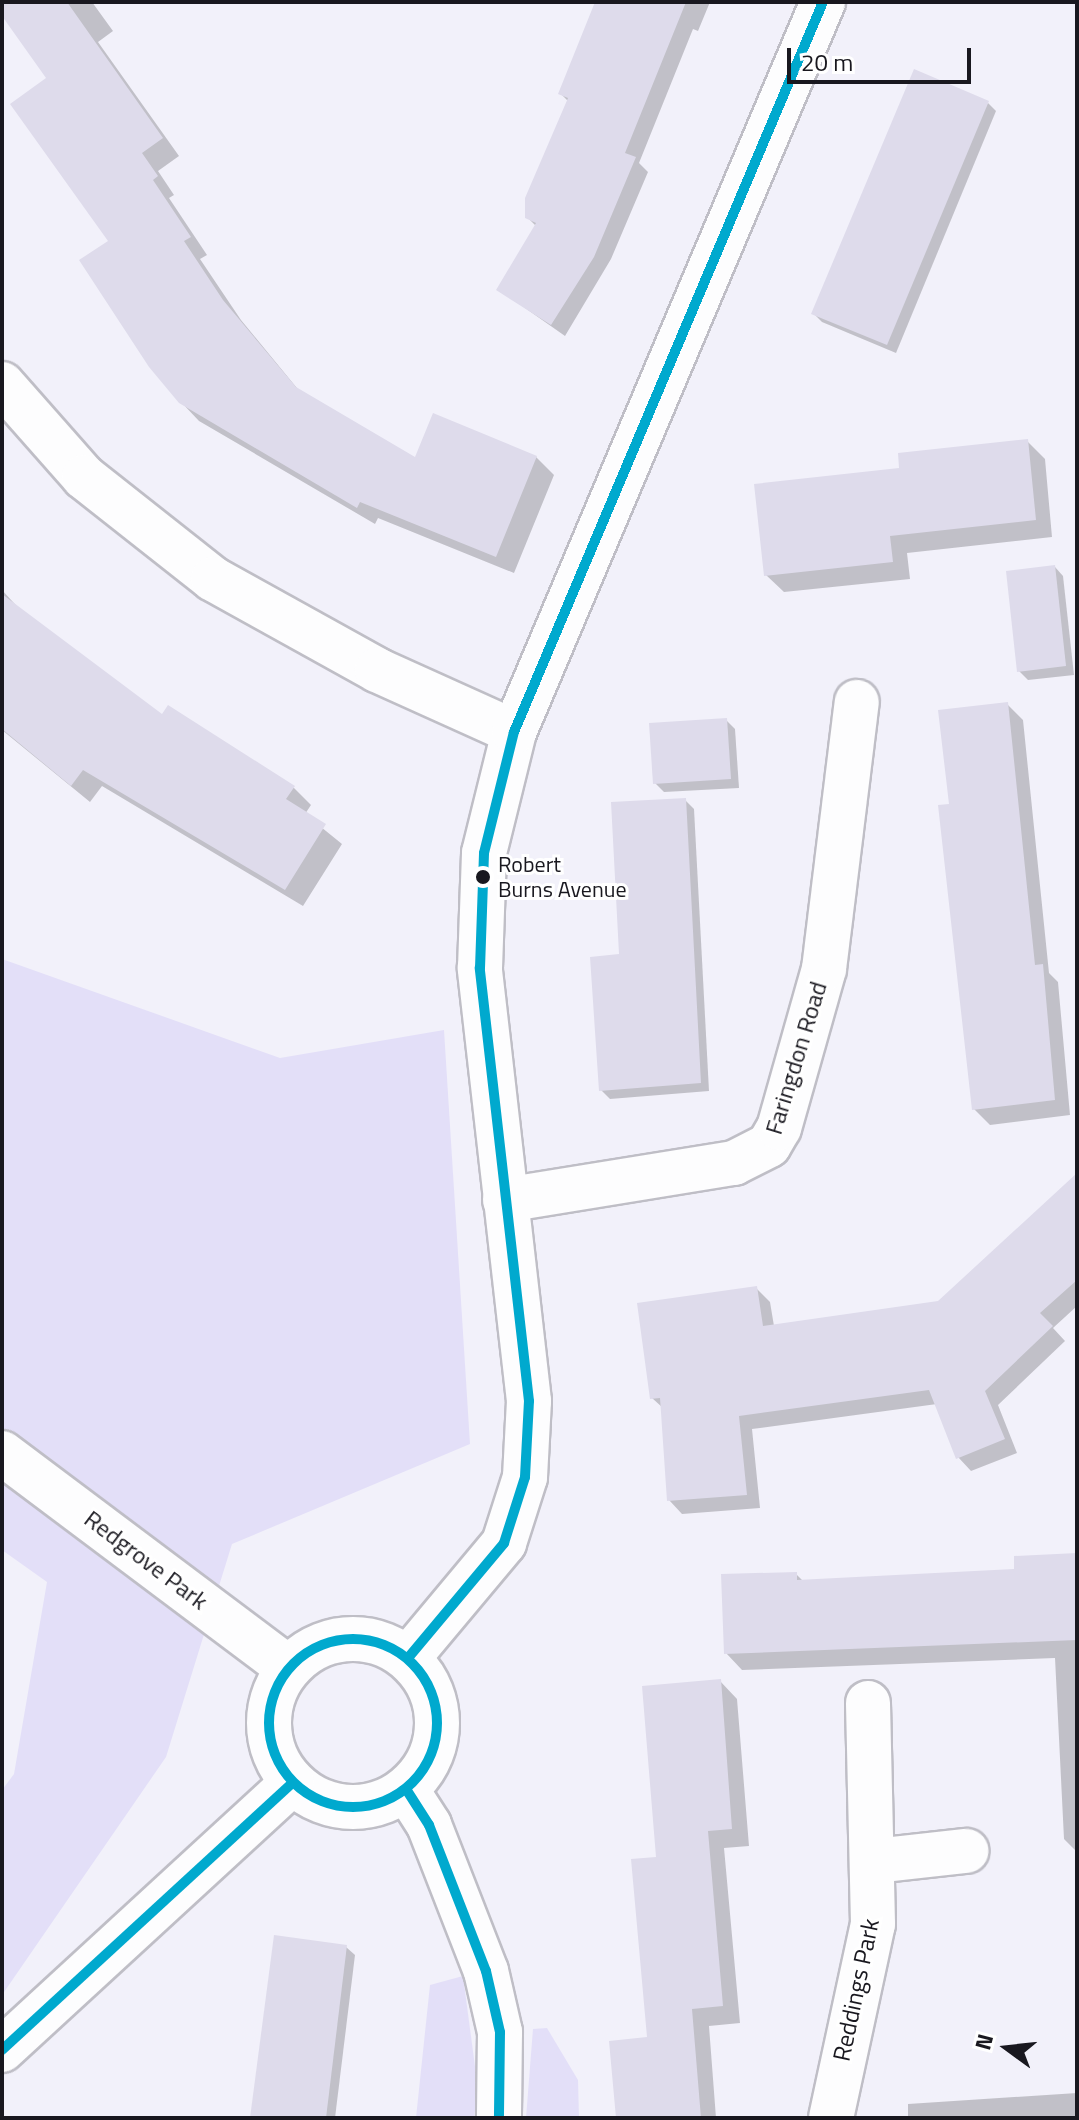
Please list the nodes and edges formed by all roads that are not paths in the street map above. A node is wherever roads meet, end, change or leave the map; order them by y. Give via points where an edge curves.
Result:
1 (823, 2) edge
2 (2, 384) edge
3 (857, 702) dead end
4 (514, 732) junction
5 (505, 1200) junction
6 (2, 1453) edge
7 (408, 1658) junction
8 (288, 1668) junction
9 (868, 1703) dead end
10 (292, 1783) junction
11 (406, 1789) junction
12 (966, 1851) dead end
13 (875, 1861) junction
14 (2, 2050) edge
15 (499, 2118) edge
16 (831, 2118) edge

1 - 4 street
2 - 4 street via 84,477 213,579 377,670
3 - 5 street, Faringdon Road via 824,969 779,1128 769,1145 734,1163
4 - 5 street via 484,853 480,968
5 - 7 street via 529,1401 525,1477 504,1543
6 - 8 street, Redgrove Park
7 - 8 street via 368,1638 323,1642
7 - 11 street via 430,1687 438,1724 430,1760
8 - 10 street via 269,1705 271,1747
9 - 13 street, Reddings Park
10 - 11 street via 328,1804 368,1807
10 - 14 street
11 - 15 street via 429,1825 482,1957 500,2032
12 - 13 street
13 - 16 street, Reddings Park via 873,1924

